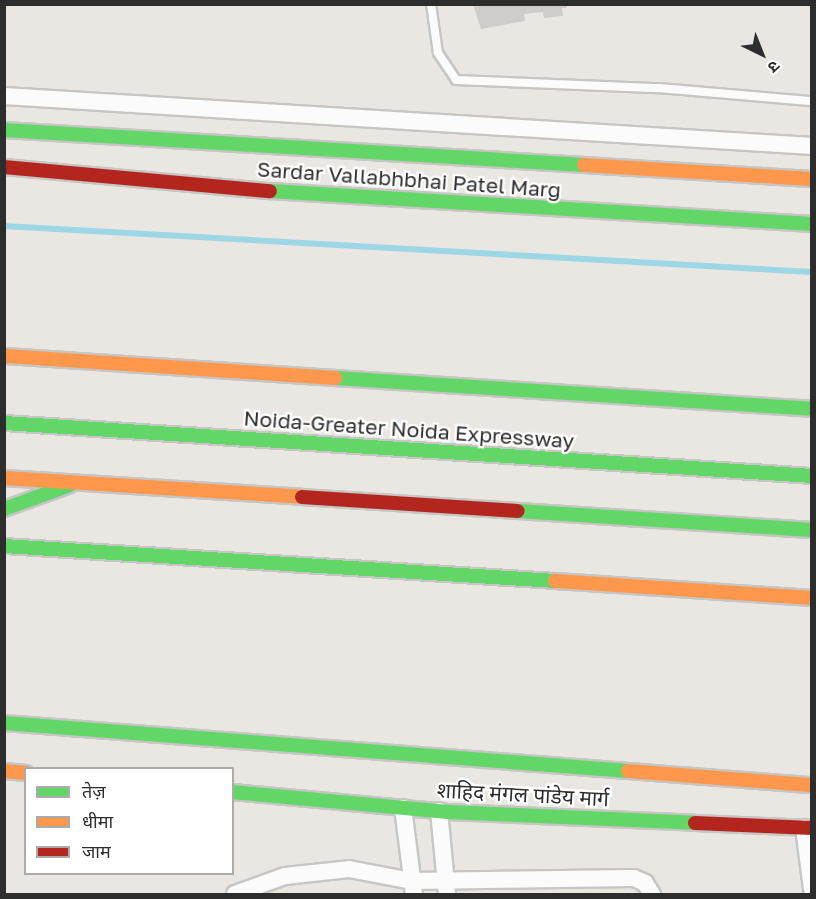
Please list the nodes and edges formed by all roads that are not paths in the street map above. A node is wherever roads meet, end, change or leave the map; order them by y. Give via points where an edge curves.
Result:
1 (431, 4) edge
2 (4, 96) edge
3 (812, 101) edge
4 (4, 130) edge
5 (812, 146) edge
6 (4, 167) edge
7 (812, 179) edge
8 (812, 224) edge
9 (4, 356) edge
10 (812, 409) edge
11 (4, 423) edge
12 (812, 476) edge
13 (4, 478) edge
14 (76, 483) junction
15 (4, 509) edge
16 (812, 530) edge
17 (4, 546) edge
18 (812, 598) edge
19 (4, 723) edge
20 (4, 771) edge
21 (24, 773) edge
22 (812, 785) edge
23 (234, 792) edge
24 (403, 808) junction
25 (440, 811) junction
26 (808, 828) edge
27 (446, 886) edge
28 (413, 888) edge
29 (812, 889) edge
30 (235, 894) edge
31 (652, 894) edge

1 - 3 lane via 438,53 456,80 659,88
2 - 5 street
4 - 7 main road, Sardar Vallabhbhai Patel Marg
6 - 8 main road, Sardar Vallabhbhai Patel Marg via 377,200
9 - 10 main road
11 - 12 main road, Noida-Greater Noida Expressway
13 - 14 main road
14 - 15 main road
14 - 16 main road
17 - 18 main road
19 - 22 main road
20 - 21 main road
23 - 24 main road, शाहिद मंगल पांडेय मार्ग
24 - 25 main road, शाहिद मंगल पांडेय मार्ग
24 - 28 street
25 - 26 main road, शाहिद मंगल पांडेय मार्ग
25 - 27 street
26 - 29 street
27 - 28 street
27 - 31 street via 634,878 645,883
28 - 30 street via 376,872 323,870 285,876

